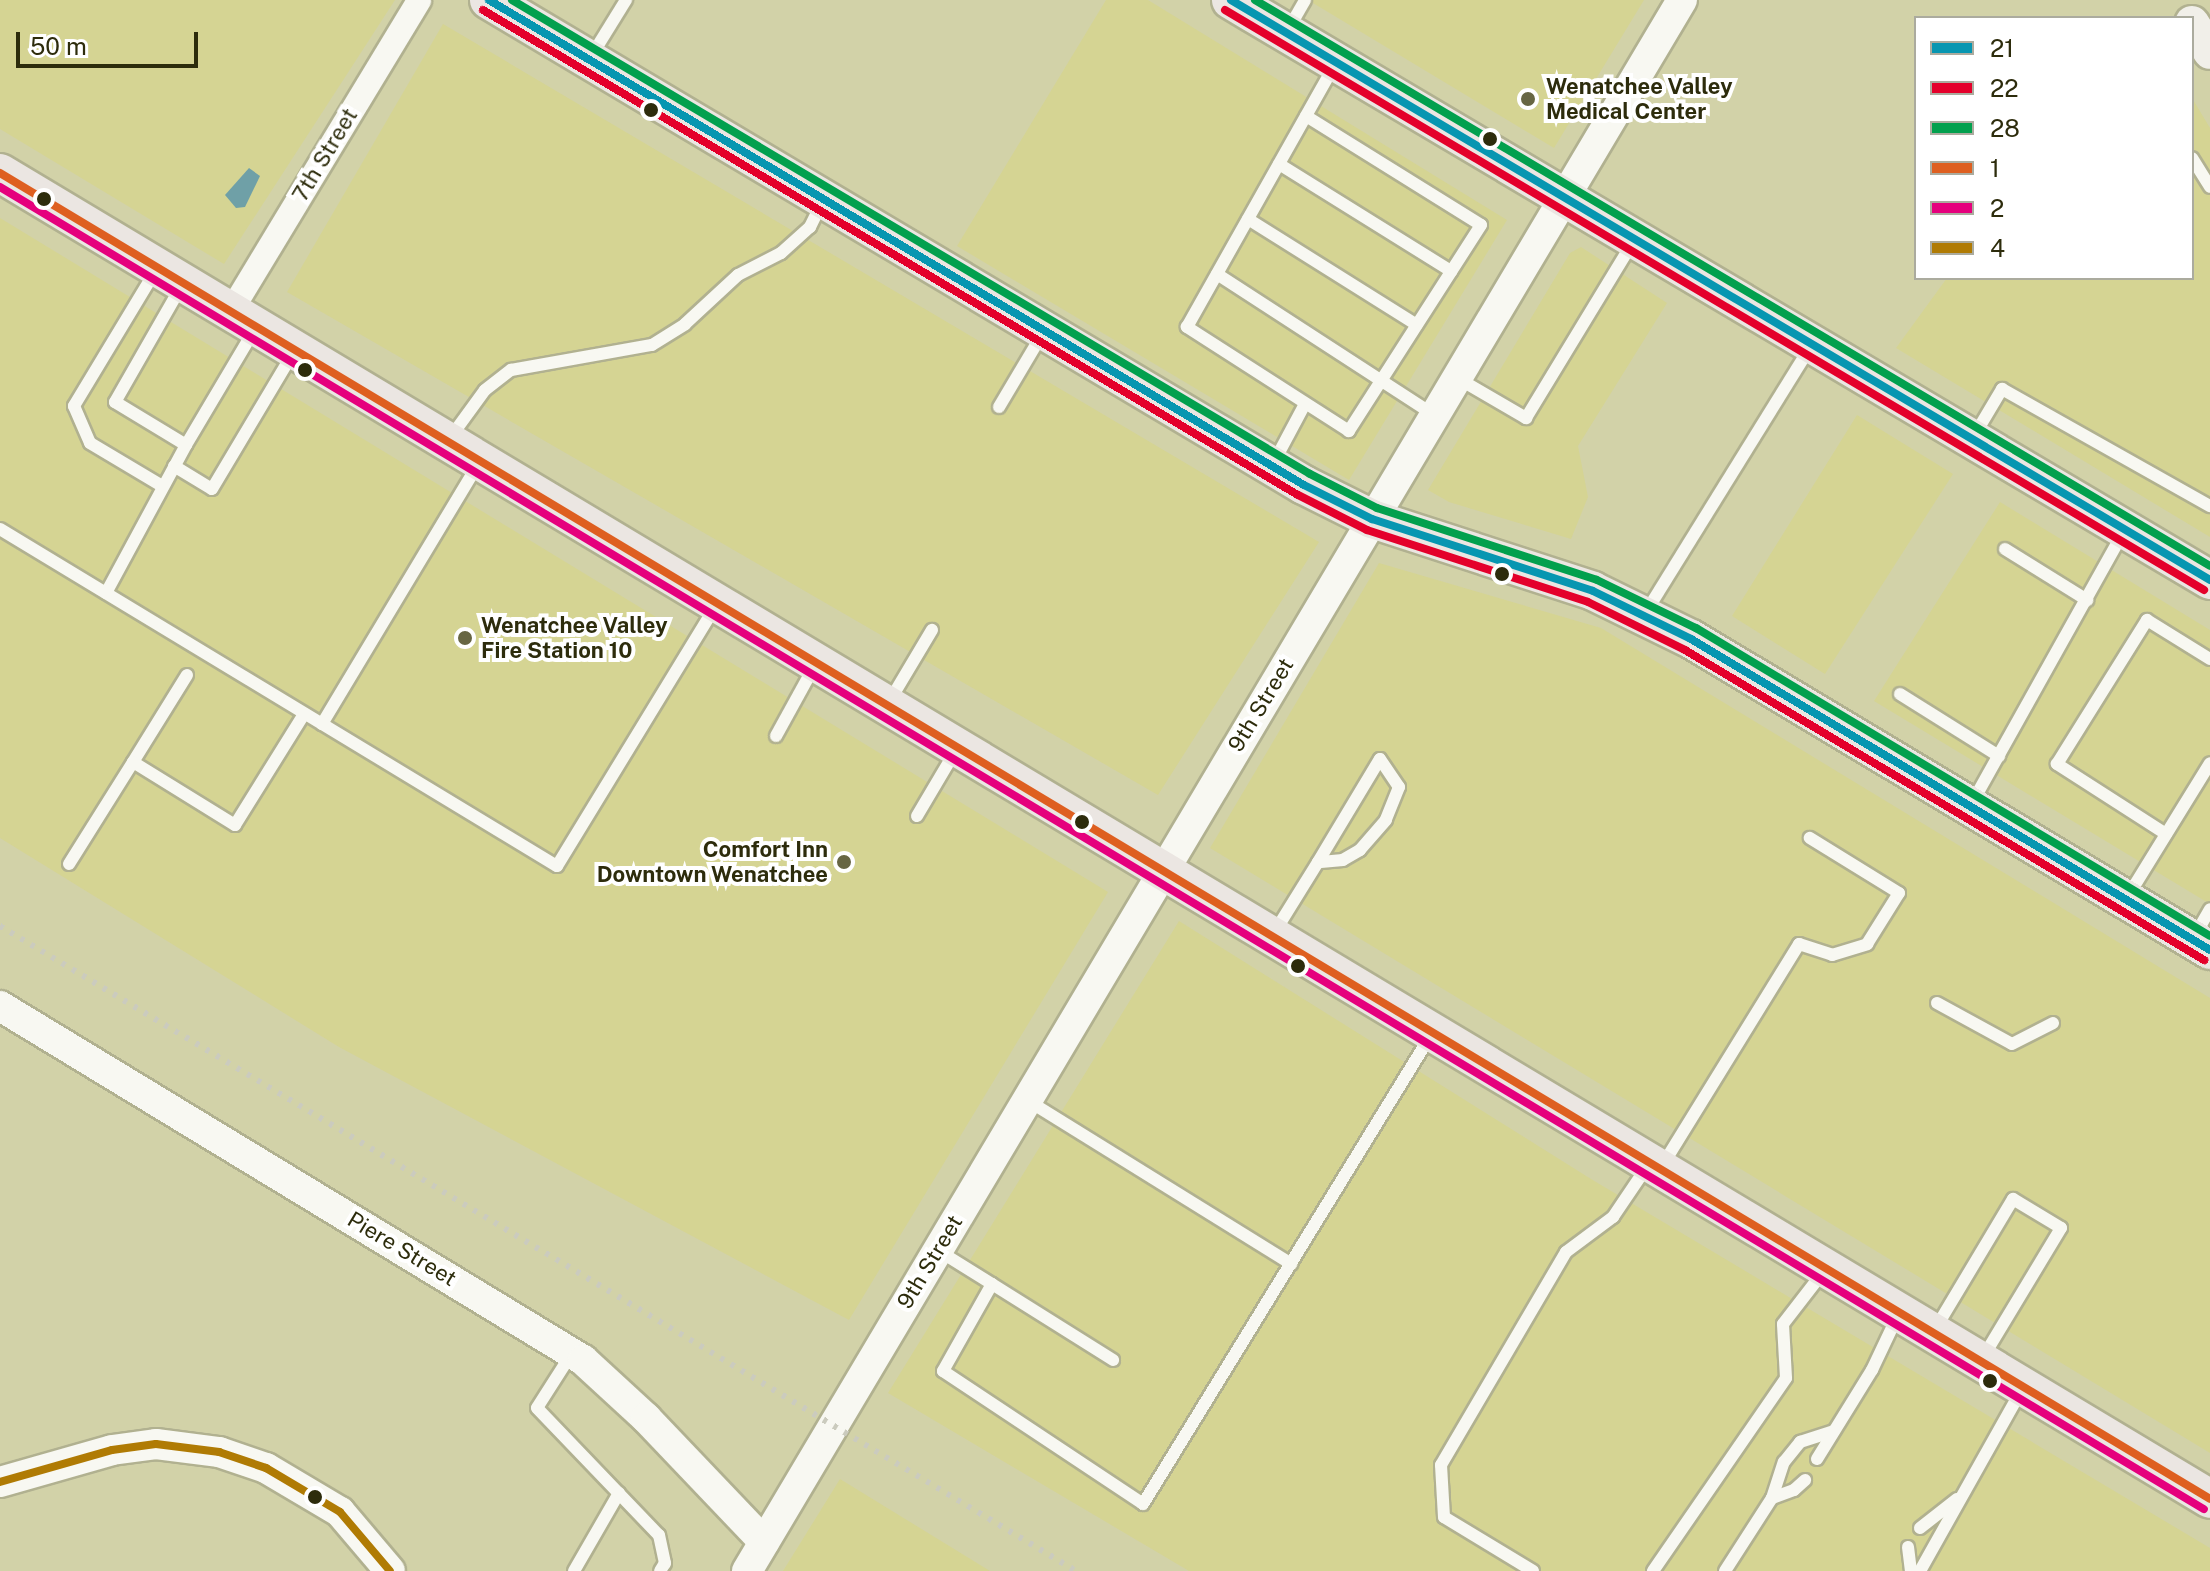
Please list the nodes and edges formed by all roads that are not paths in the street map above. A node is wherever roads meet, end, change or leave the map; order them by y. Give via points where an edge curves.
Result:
1 (419, 0) edge
2 (489, 0) edge
3 (626, 0) edge
4 (1231, 0) edge
5 (1305, 0) edge
6 (1682, 0) edge
7 (2194, 26) edge
8 (1286, 34) junction
9 (2210, 52) edge
10 (589, 60) junction
11 (1335, 63) junction
12 (1306, 116) junction
13 (1279, 164) junction
14 (2205, 169) edge
15 (0, 173) edge
16 (2210, 187) edge
17 (823, 201) junction
18 (1562, 201) junction
19 (1248, 219) junction
20 (1633, 242) junction
21 (1451, 271) junction
22 (1217, 274) junction
23 (171, 275) junction
24 (244, 318) junction
25 (1417, 325) junction
26 (1043, 333) junction
27 (1810, 346) junction
28 (295, 349) junction
29 (1456, 378) junction
30 (1381, 381) junction
31 (1305, 404) junction
32 (999, 407) dead end
33 (1434, 415) junction
34 (1972, 440) junction
35 (448, 441) junction
36 (186, 445) junction
37 (480, 461) junction
38 (174, 466) junction
39 (1272, 467) junction
40 (162, 486) junction
41 (2210, 506) edge
42 (1372, 519) junction
43 (0, 529) edge
44 (2125, 530) junction
45 (2005, 549) dead end
46 (2210, 580) edge
47 (106, 593) junction
48 (2087, 600) junction
49 (717, 603) junction
50 (1643, 616) junction
51 (932, 630) dead end
52 (2210, 659) edge
53 (817, 662) junction
54 (187, 675) dead end
55 (1900, 694) dead end
56 (887, 705) junction
57 (304, 714) junction
58 (322, 724) junction
59 (776, 736) dead end
60 (958, 747) junction
61 (1999, 756) junction
62 (133, 762) junction
63 (2210, 763) edge
64 (1971, 806) junction
65 (917, 816) dead end
66 (2166, 834) junction
67 (1810, 838) dead end
68 (1318, 862) junction
69 (69, 864) dead end
70 (1164, 871) junction
71 (2126, 899) junction
72 (2204, 933) edge
73 (1272, 936) junction
74 (1937, 1003) dead end
75 (2, 1011) edge
76 (2053, 1023) dead end
77 (1433, 1032) junction
78 (1027, 1100) junction
79 (1655, 1166) junction
80 (937, 1250) junction
81 (1291, 1264) junction
82 (1826, 1269) junction
83 (992, 1284) junction
84 (1899, 1313) junction
85 (1933, 1333) junction
86 (572, 1353) junction
87 (1113, 1360) dead end
88 (1981, 1362) junction
89 (2023, 1387) junction
90 (1833, 1431) junction
91 (1817, 1459) dead end
92 (1805, 1480) dead end
93 (0, 1482) edge
94 (619, 1493) junction
95 (1962, 1495) junction
96 (1772, 1498) junction
97 (2210, 1499) edge
98 (1920, 1528) dead end
99 (764, 1542) junction
100 (1908, 1547) dead end
101 (390, 1571) edge
102 (574, 1571) edge
103 (660, 1571) edge
104 (747, 1571) edge
105 (1533, 1571) edge
106 (1653, 1571) edge
107 (1725, 1571) edge
108 (1911, 1571) edge
109 (1920, 1571) edge

1 - 24 street, 7th Street
2 - 10 main road
3 - 10 lane
4 - 8 main road
5 - 8 lane
6 - 18 street, 9th Street
7 - 9 main road
8 - 11 main road
10 - 17 main road
11 - 12 lane
11 - 18 main road
12 - 13 lane
12 - 21 lane via 1481,225
13 - 19 lane
13 - 21 lane
14 - 16 lane
15 - 23 main road
17 - 26 main road
17 - 35 lane via 810,227 781,253 738,275 685,324 652,345 511,370 485,390
18 - 20 main road
18 - 29 street, 9th Street
19 - 22 lane
19 - 25 lane
20 - 27 main road
20 - 29 lane via 1526,418
21 - 25 lane
22 - 30 lane
22 - 31 lane via 1187,327
23 - 24 main road
23 - 36 lane via 115,402
23 - 40 lane via 74,406 90,443
24 - 28 main road
24 - 36 lane
25 - 30 lane
26 - 32 lane
26 - 39 main road
27 - 34 main road
27 - 50 lane
28 - 35 main road
28 - 38 lane via 212,489
29 - 33 street, 9th Street
30 - 31 lane via 1349,431
30 - 33 lane
31 - 39 lane
33 - 42 street, 9th Street
34 - 41 lane via 2002,389
34 - 44 main road
35 - 37 main road
36 - 38 lane
37 - 49 main road
37 - 58 lane
38 - 40 lane
39 - 42 main road
40 - 47 lane via 160,502
42 - 50 main road via 1593,591
42 - 70 street, 9th Street
43 - 47 lane
44 - 46 main road
44 - 48 lane
45 - 48 lane
47 - 57 lane
48 - 61 lane
49 - 53 main road
49 - 58 lane via 557,866
50 - 64 main road
51 - 56 lane
52 - 66 lane via 2147,620 2057,764
53 - 56 main road
53 - 59 lane
54 - 62 lane
55 - 61 lane
56 - 60 main road
57 - 58 lane
57 - 62 lane via 235,825
60 - 65 lane
60 - 70 main road
61 - 64 lane
62 - 69 lane
63 - 66 lane
64 - 71 main road
66 - 71 lane
67 - 79 lane via 1899,893 1867,944 1832,955 1799,944
68 - 68 lane via 1380,759 1399,787 1386,820 1360,850 1343,860
68 - 73 lane
70 - 73 main road
70 - 78 street, 9th Street
71 - 72 main road
73 - 77 main road
74 - 76 lane via 2012,1044
75 - 86 street, Piere Street
77 - 79 main road
77 - 81 lane
78 - 80 street, 9th Street
78 - 81 lane
79 - 82 main road
79 - 105 lane via 1613,1217 1566,1252 1441,1465 1444,1517
80 - 83 lane
80 - 99 street, 9th Street
81 - 83 lane via 1143,1504 943,1371
82 - 84 main road
82 - 106 lane via 1783,1324 1786,1378
83 - 87 lane
84 - 85 main road
84 - 90 lane via 1872,1370
85 - 88 main road
85 - 88 lane via 2013,1199 2025,1206 2061,1228
86 - 94 lane via 537,1408
86 - 99 street, Piere Street via 627,1399
88 - 89 main road
89 - 95 lane
89 - 97 main road
90 - 91 lane
90 - 96 lane via 1800,1442 1784,1462
92 - 96 lane
93 - 101 street via 156,1444 219,1452 266,1468 340,1512
94 - 102 lane
94 - 103 lane via 659,1535 665,1563
95 - 98 lane
95 - 109 lane
96 - 107 lane
99 - 104 street, 9th Street
100 - 108 lane

